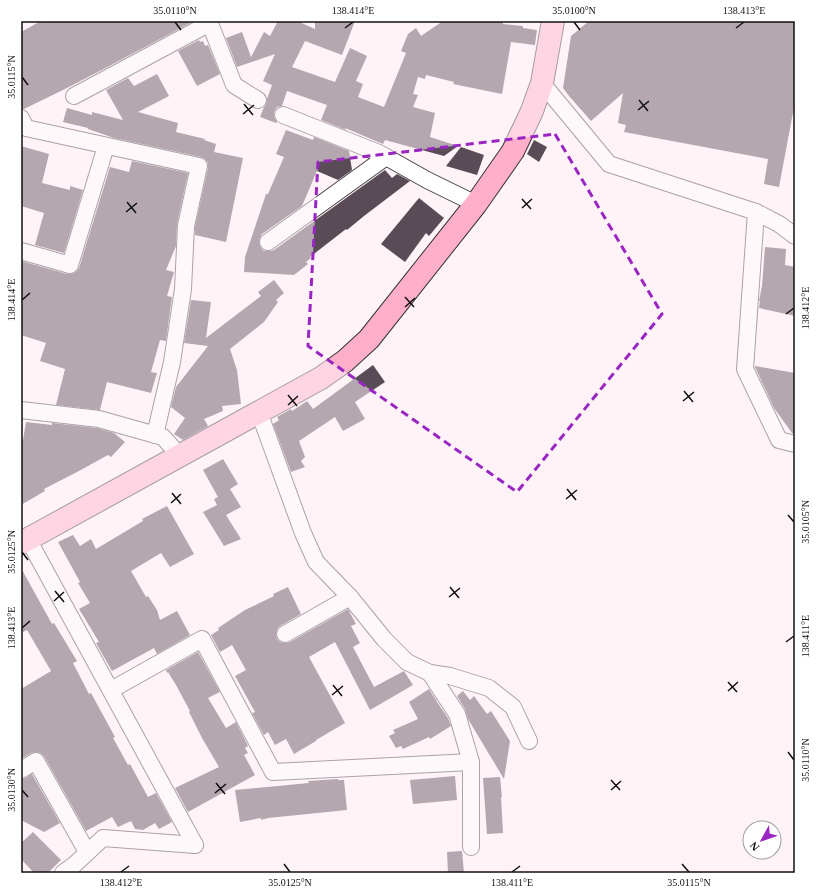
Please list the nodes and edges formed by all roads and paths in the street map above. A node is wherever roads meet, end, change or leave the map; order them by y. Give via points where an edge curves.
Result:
1 (553, 21) edge
2 (210, 22) edge
3 (542, 83) junction
4 (74, 96) dead end
5 (258, 100) dead end
6 (283, 116) dead end
7 (23, 128) edge
8 (106, 146) junction
9 (386, 157) junction
10 (476, 204) junction
11 (756, 212) junction
12 (795, 236) edge
13 (268, 242) dead end
14 (21, 251) edge
15 (21, 410) edge
16 (259, 412) junction
17 (155, 435) junction
18 (795, 444) edge
19 (180, 455) junction
20 (25, 541) edge
21 (350, 597) junction
22 (285, 634) dead end
23 (430, 673) junction
24 (111, 690) junction
25 (529, 741) dead end
26 (471, 762) junction
27 (21, 770) edge
28 (471, 847) dead end
29 (87, 852) junction
30 (62, 873) edge

1 - 3 street
2 - 4 street
2 - 5 street via 234,84
3 - 10 street via 513,151
3 - 11 street via 609,164
6 - 9 street
7 - 8 street
8 - 14 street via 70,265
8 - 17 street via 199,166 186,226 183,288 172,362
9 - 10 street
9 - 13 street
10 - 16 street via 369,340 322,378
11 - 12 street
11 - 18 street via 745,369 779,440
15 - 17 street via 99,419
16 - 19 street
16 - 21 street via 316,562
17 - 19 street via 163,437
19 - 20 street
20 - 24 street
21 - 22 street
21 - 23 street via 384,639 407,662
23 - 25 street via 450,676 489,688 513,707
23 - 26 street via 457,714
24 - 26 street via 202,639 273,772
24 - 29 street via 195,845 103,838
26 - 28 street
27 - 29 street via 36,761
29 - 30 street

